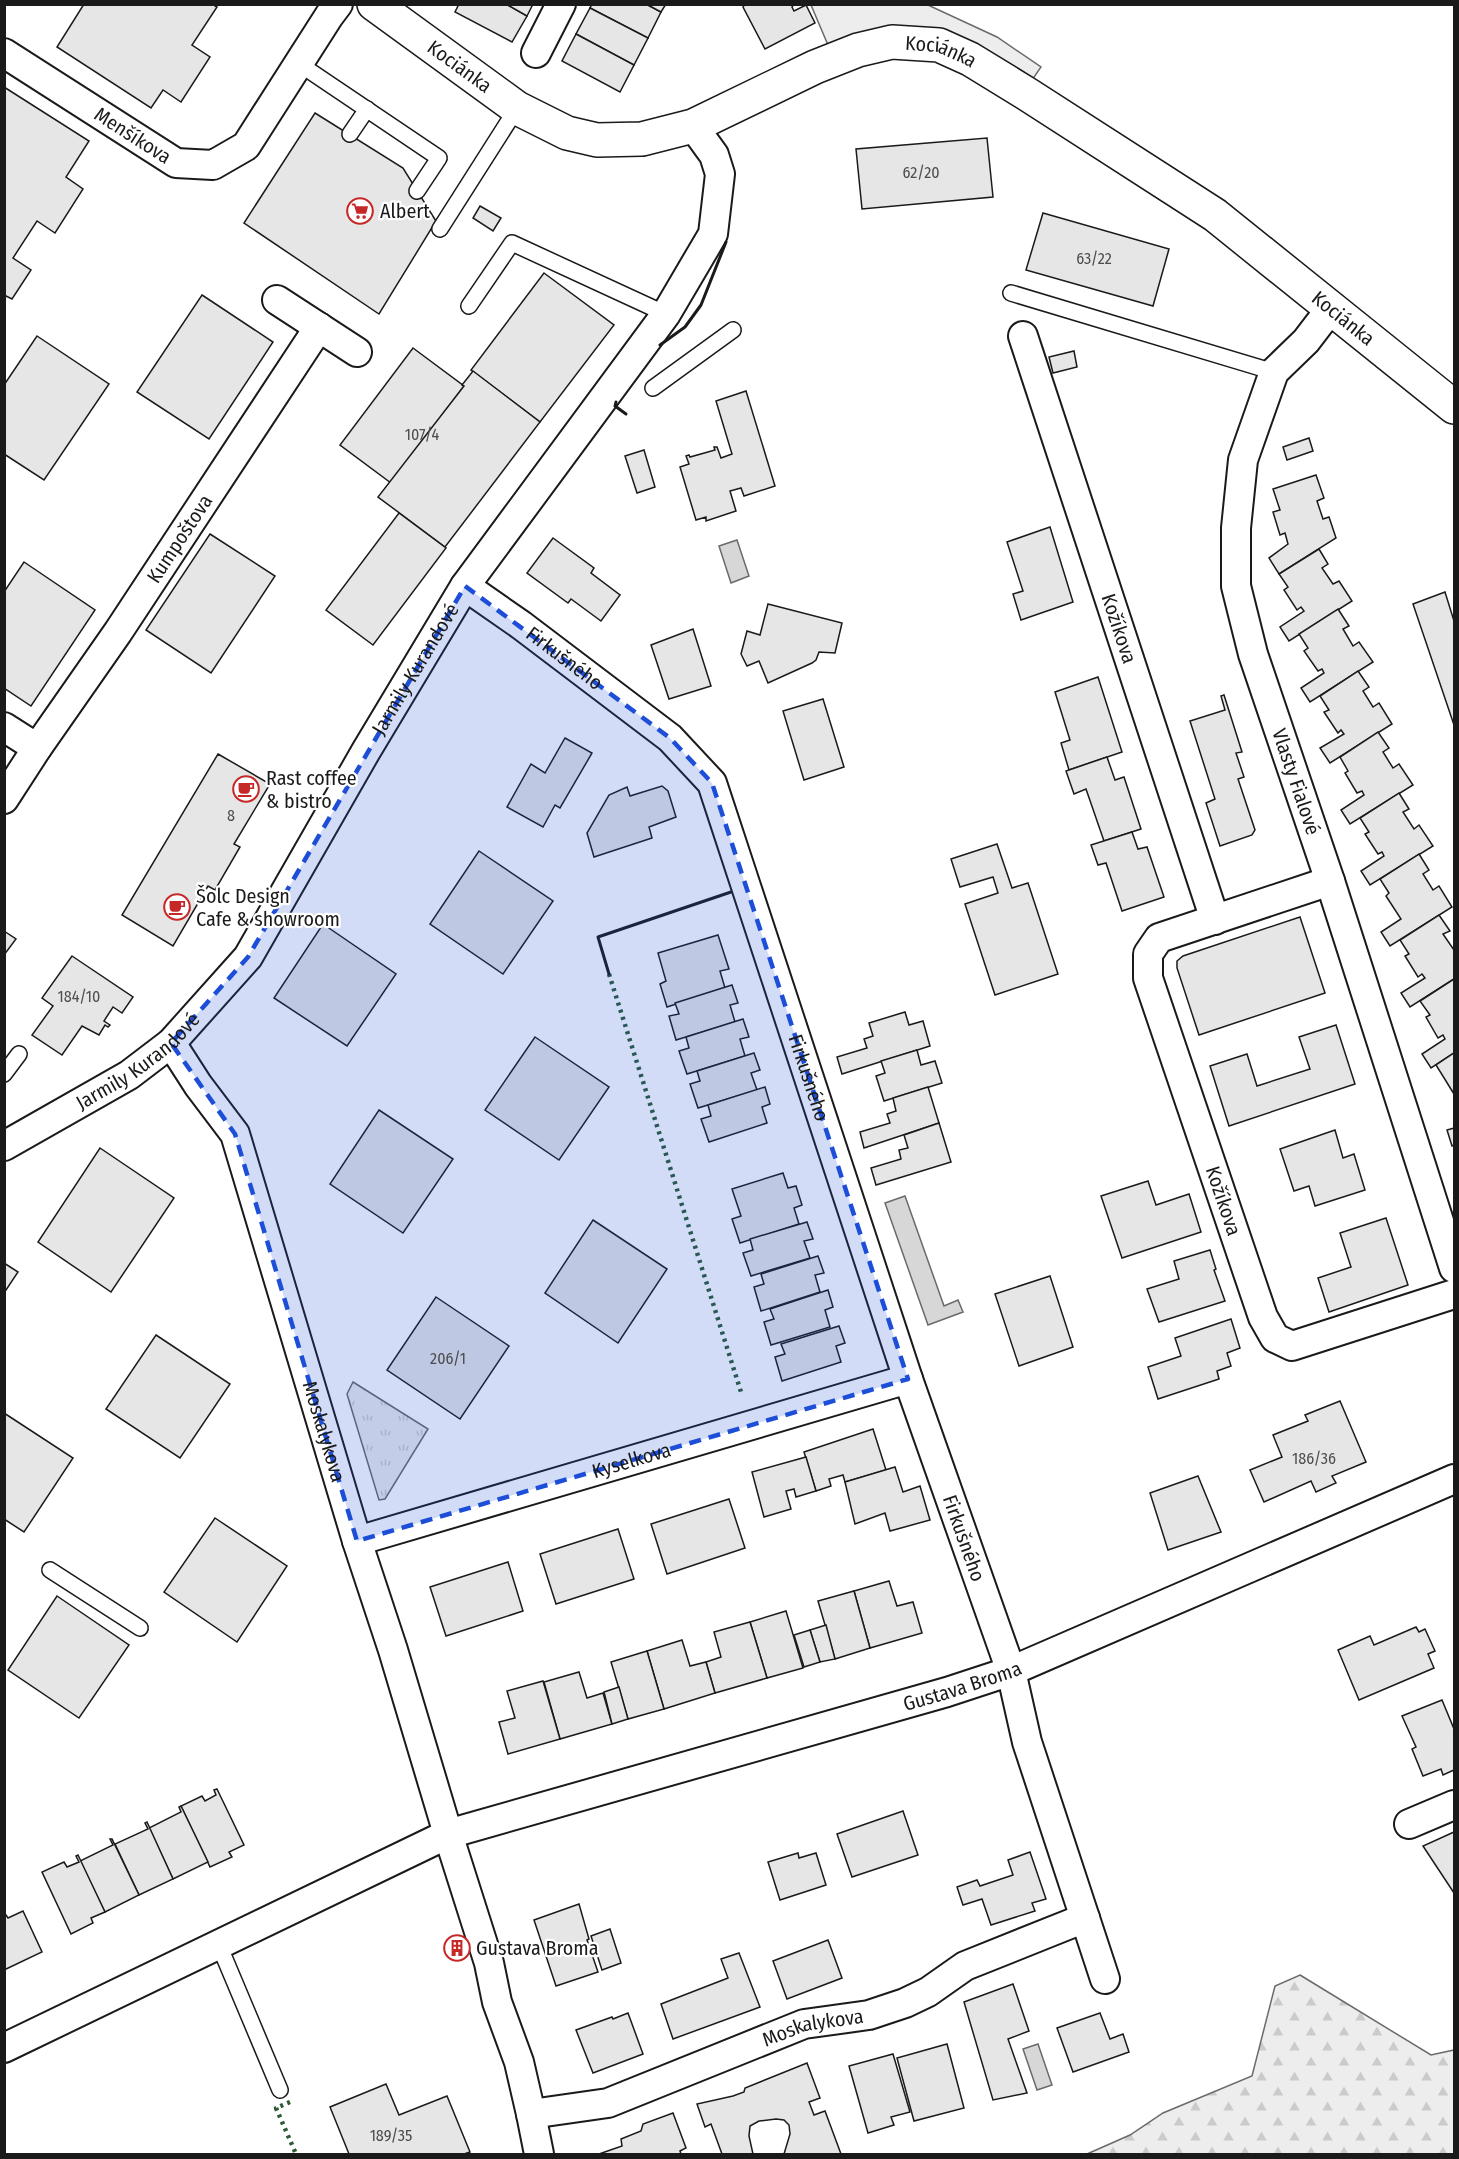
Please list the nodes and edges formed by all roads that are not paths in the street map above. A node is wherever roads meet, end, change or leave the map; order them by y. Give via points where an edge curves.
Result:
1 (338, 4) edge
2 (374, 4) edge
3 (561, 4) edge
4 (4, 53) edge
5 (536, 53) dead end
6 (298, 63) junction
7 (517, 108) junction
8 (367, 109) junction
9 (693, 126) junction
10 (350, 134) dead end
11 (417, 191) dead end
12 (440, 229) dead end
13 (1011, 293) dead end
14 (277, 300) dead end
15 (469, 306) dead end
16 (1332, 308) junction
17 (666, 314) junction
18 (319, 327) junction
19 (733, 330) dead end
20 (1023, 336) dead end
21 (357, 352) dead end
22 (1274, 372) junction
23 (652, 388) dead end
24 (1455, 406) edge
25 (465, 586) junction
26 (4, 727) edge
27 (37, 748) junction
28 (4, 799) edge
29 (1330, 881) junction
30 (1215, 920) junction
31 (171, 1043) junction
32 (19, 1054) dead end
33 (4, 1074) edge
34 (6, 1142) edge
35 (1455, 1268) edge
36 (1455, 1293) edge
37 (908, 1378) junction
38 (1455, 1479) edge
39 (357, 1541) junction
40 (50, 1570) dead end
41 (140, 1628) dead end
42 (1011, 1671) junction
43 (1455, 1805) edge
44 (1409, 1824) dead end
45 (448, 1834) junction
46 (1085, 1918) junction
47 (219, 1945) junction
48 (1105, 1979) dead end
49 (4, 2048) edge
50 (280, 2090) dead end
51 (531, 2114) junction
52 (539, 2154) edge

1 - 6 street, Menšíkova
2 - 7 street, Kociánka
3 - 5 street
4 - 6 street, Menšíkova via 176,163 213,165 246,146
6 - 8 lane
7 - 9 street, Kociánka via 567,133 597,140 642,139
7 - 12 lane
8 - 10 lane
8 - 11 lane via 439,158
9 - 16 street, Kociánka via 858,50 892,42 939,45 1027,94 1215,215
9 - 17 street, Jarmily Kurandové via 714,155 720,174 713,234
13 - 22 lane
14 - 18 street
15 - 17 lane via 512,243
16 - 22 street, Vlasty Fialové
16 - 24 street, Kociánka
17 - 25 street, Jarmily Kurandové
18 - 21 street
18 - 27 street, Kumpoštova
19 - 23 lane
20 - 30 street, Kožíkova
22 - 29 street, Vlasty Fialové via 1243,460 1236,528 1236,586 1253,654
25 - 31 street, Jarmily Kurandové via 248,957
25 - 37 street, Firkušného via 670,738 712,783
26 - 27 street
27 - 28 street, Kumpoštova
29 - 30 street, Kožíkova
29 - 35 street, Vlasty Fialové
30 - 36 street, Kožíkova via 1159,938 1148,954 1148,978 1263,1317 1275,1338 1292,1346
31 - 34 street, Jarmily Kurandové via 129,1075
31 - 39 street, Moskalykova via 235,1134
32 - 33 lane
37 - 39 street, Kyselkova
37 - 42 street, Firkušného
38 - 42 street, Gustava Broma
39 - 45 street, Moskalykova
40 - 41 lane
42 - 45 street, Gustava Broma
42 - 46 street via 1027,1742
43 - 44 street
45 - 47 street, Gustava Broma
45 - 51 street via 489,1963 497,2002 519,2062
46 - 48 street
46 - 51 street, Moskalykova via 964,1966 905,2003 869,2015 804,2024 608,2103
47 - 49 street, Gustava Broma
47 - 50 lane
51 - 52 street

